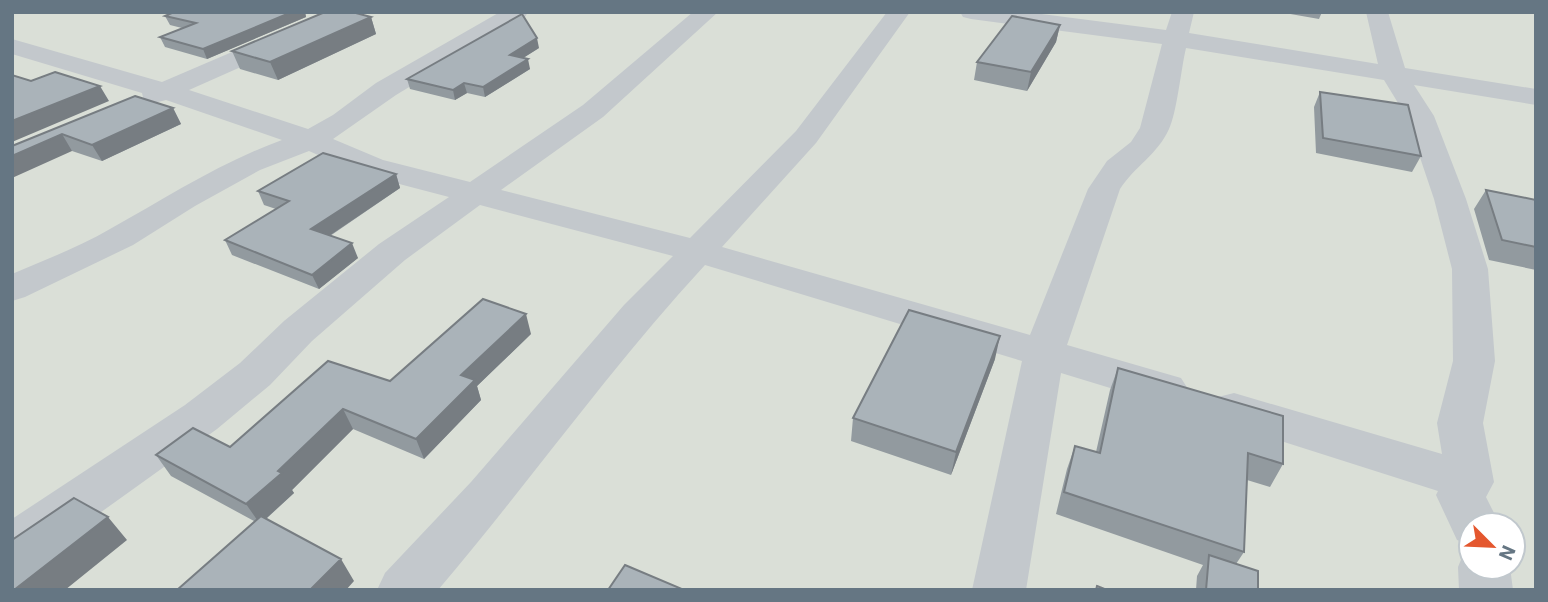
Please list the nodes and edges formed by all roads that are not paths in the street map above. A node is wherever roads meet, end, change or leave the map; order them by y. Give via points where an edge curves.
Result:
1 (345, 12) edge
2 (517, 12) edge
3 (707, 12) edge
4 (899, 12) edge
5 (971, 12) edge
6 (1377, 12) edge
7 (1180, 25) edge
8 (12, 46) edge
9 (1393, 73) junction
10 (163, 91) junction
11 (1536, 97) edge
12 (125, 108) edge
13 (310, 140) junction
14 (477, 194) junction
15 (699, 252) junction
16 (12, 289) edge
17 (1044, 353) junction
18 (1470, 482) junction
19 (1468, 511) edge
20 (12, 547) edge
21 (404, 590) edge
22 (999, 590) edge

1 - 10 street
2 - 13 street
3 - 14 street via 593,111
4 - 15 street via 806,137
5 - 7 street
6 - 9 street
7 - 9 street
7 - 17 street via 1155,128 1104,189
8 - 10 street
9 - 11 street
9 - 18 street via 1420,116 1470,269 1474,361 1460,423
10 - 12 street
10 - 13 street
13 - 14 street via 372,167
13 - 16 street via 249,163 121,238
14 - 15 street
14 - 20 street via 392,252 201,416
15 - 17 street
15 - 21 street via 638,314
17 - 18 street
17 - 22 street
18 - 19 street via 1461,495

